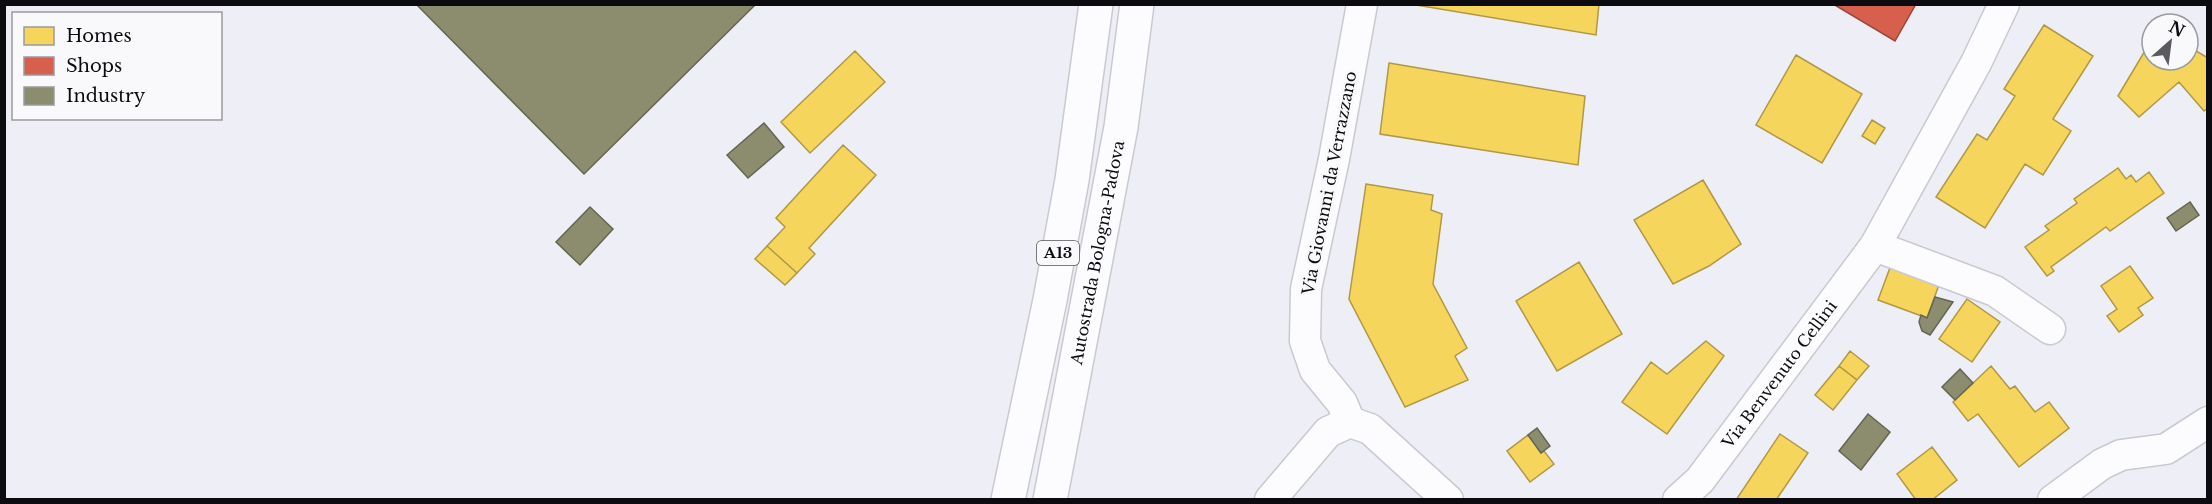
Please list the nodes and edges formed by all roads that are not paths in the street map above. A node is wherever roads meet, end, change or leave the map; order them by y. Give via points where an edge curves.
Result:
1 (1096, 4) edge
2 (1137, 4) edge
3 (1362, 4) edge
4 (2004, 4) edge
5 (1875, 246) junction
6 (2050, 329) dead end
7 (1350, 422) junction
8 (2208, 422) edge
9 (1008, 500) edge
10 (1050, 500) edge
11 (1270, 500) edge
12 (1448, 500) edge
13 (1678, 500) edge
14 (2053, 500) edge

1 - 9 highway, A13 via 1072,180
2 - 10 highway, Autostrada Bologna-Padova / A13 via 1121,127
3 - 7 street, Via Giovanni da Verrazzano via 1306,289 1305,341 1315,370 1342,404
4 - 5 street, Via Benvenuto Cellini via 1976,63
5 - 6 street via 1995,291
5 - 13 street, Via Benvenuto Cellini via 1700,480
7 - 11 street via 1328,432
7 - 12 street via 1370,429
8 - 14 street via 2166,449 2121,455 2102,464

